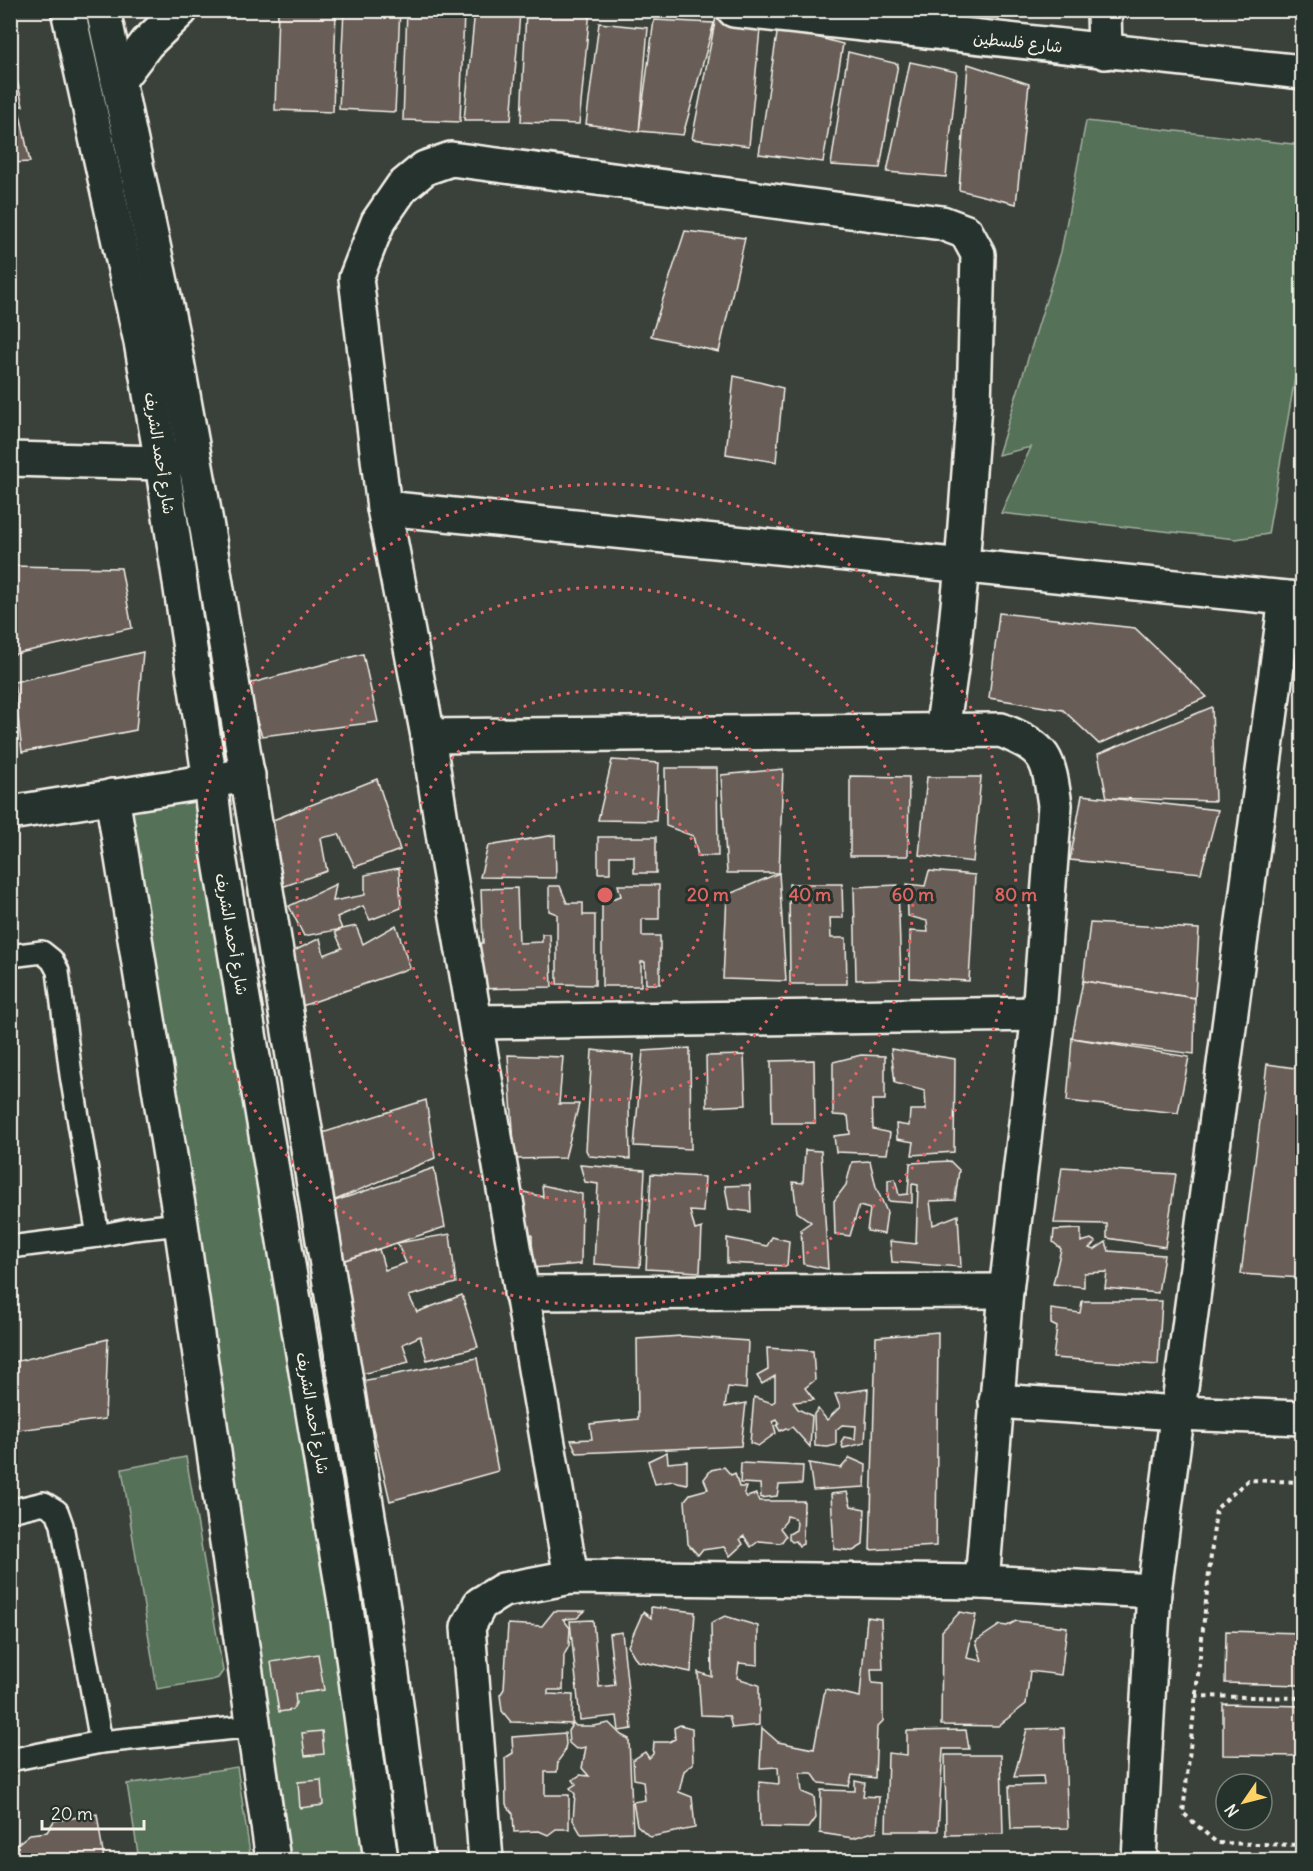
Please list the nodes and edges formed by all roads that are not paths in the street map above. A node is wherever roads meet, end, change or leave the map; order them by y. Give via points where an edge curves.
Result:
1 (68, 10) edge
2 (103, 10) edge
3 (180, 10) edge
4 (734, 10) edge
5 (1104, 10) edge
6 (1105, 52) junction
7 (1302, 72) edge
8 (118, 81) junction
9 (194, 456) junction
10 (10, 459) edge
11 (162, 462) junction
12 (384, 508) junction
13 (962, 566) junction
14 (1294, 599) edge
15 (942, 731) junction
16 (428, 736) junction
17 (248, 775) junction
18 (210, 781) junction
19 (112, 796) junction
20 (10, 813) edge
21 (10, 956) edge
22 (1039, 1014) junction
23 (476, 1022) junction
24 (181, 1224) junction
25 (98, 1236) junction
26 (10, 1247) edge
27 (1006, 1291) junction
28 (521, 1293) junction
29 (996, 1401) junction
30 (1178, 1413) junction
31 (1302, 1418) edge
32 (10, 1511) edge
33 (571, 1577) junction
34 (982, 1582) junction
35 (1154, 1591) junction
36 (254, 1726) junction
37 (101, 1742) junction
38 (10, 1760) edge
39 (273, 1860) edge
40 (381, 1860) edge
41 (417, 1860) edge
42 (486, 1860) edge
43 (1139, 1860) edge

1 - 11 street, شارع أحمد الشريف via 141,342
2 - 8 street, شارع أحمد الشريف
3 - 8 street via 147,43
4 - 6 street, شارع فلسطين
5 - 6 street
6 - 7 street, شارع فلسطين
8 - 9 street, شارع أحمد الشريف
9 - 11 street
9 - 17 street, شارع أحمد الشريف
10 - 11 street
11 - 18 street, شارع أحمد الشريف
12 - 13 street
12 - 13 street via 356,278 378,222 402,188 425,168 451,159 942,223 966,232 978,255 974,405
12 - 16 street
13 - 14 street
13 - 15 street
14 - 30 street
15 - 16 street
15 - 22 street via 1001,730 1029,742 1043,756 1051,772 1055,805
16 - 23 street
17 - 18 street
17 - 41 street, شارع أحمد الشريف via 383,1608
18 - 19 street
18 - 40 street, شارع أحمد الشريف via 220,862 347,1614
19 - 20 street
19 - 24 street
21 - 25 lane via 42,952 58,971
22 - 23 street
22 - 27 street
23 - 28 street
24 - 25 lane
24 - 36 street
25 - 26 lane
27 - 28 street
27 - 29 street
28 - 33 street
29 - 30 street
29 - 34 street
30 - 31 street
30 - 35 street
32 - 37 lane via 44,1503 57,1511
33 - 34 street
33 - 42 street via 503,1590 480,1604 468,1627
34 - 35 street
35 - 43 street
36 - 37 lane
36 - 39 street
37 - 38 lane

